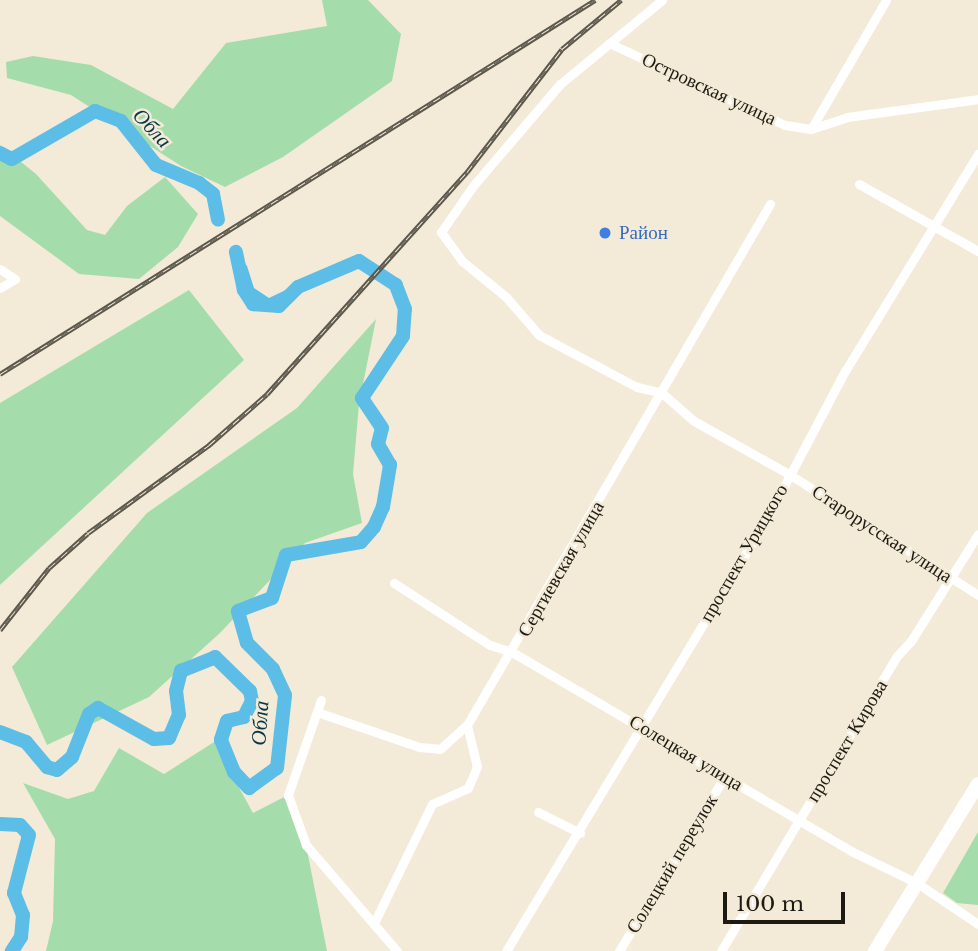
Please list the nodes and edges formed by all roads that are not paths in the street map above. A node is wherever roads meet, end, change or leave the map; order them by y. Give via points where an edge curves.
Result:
1 (662, 0) edge
2 (886, 0) edge
3 (609, 43) junction
4 (978, 99) edge
5 (811, 129) junction
6 (978, 154) edge
7 (859, 184) dead end
8 (770, 204) dead end
9 (932, 225) junction
10 (978, 251) edge
11 (0, 269) edge
12 (0, 288) edge
13 (662, 393) junction
14 (789, 474) junction
15 (978, 534) edge
16 (951, 579) junction
17 (394, 583) dead end
18 (978, 595) edge
19 (512, 652) junction
20 (321, 700) dead end
21 (317, 712) junction
22 (467, 725) junction
23 (643, 727) junction
24 (724, 776) junction
25 (978, 784) edge
26 (538, 812) dead end
27 (799, 820) junction
28 (579, 833) junction
29 (917, 883) junction
30 (374, 923) junction
31 (978, 924) edge
32 (397, 951) edge
33 (506, 951) edge
34 (619, 951) edge
35 (720, 951) edge
36 (875, 951) edge

1 - 3 street
2 - 5 street
3 - 5 street, Островская улица via 785,125
3 - 13 street, Старорусская улица via 560,84 473,186 441,232 463,261 506,297 538,335 637,387
4 - 5 street via 847,117
6 - 9 street, проспект Урицкого
7 - 9 street
8 - 13 street, Сергиевская улица
9 - 10 street
9 - 14 street, проспект Урицкого
11 - 12 street via 15,279
13 - 14 street, Старорусская улица via 684,414
13 - 19 street, Сергиевская улица
14 - 16 street, Старорусская улица
14 - 23 street, проспект Урицкого via 771,513
15 - 16 street, проспект Кирова
16 - 18 street, Старорусская улица
16 - 27 street, проспект Кирова via 897,656
17 - 19 street, Солецкая улица via 490,645
19 - 22 street, Сергиевская улица
19 - 23 street, Солецкая улица
20 - 21 street
21 - 22 street, Сергиевская улица via 419,747 440,749
21 - 30 street via 288,795 306,845
22 - 30 street via 477,767 468,788 432,804
23 - 24 street, Солецкая улица
23 - 28 street, проспект Урицкого
24 - 27 street, Солецкая улица
24 - 34 street, Солецкий переулок
25 - 29 main road
26 - 28 street
27 - 29 street, Солецкая улица
27 - 35 street, проспект Кирова
28 - 33 street, проспект Урицкого
29 - 31 street, Солецкая улица
29 - 36 main road
30 - 32 street

